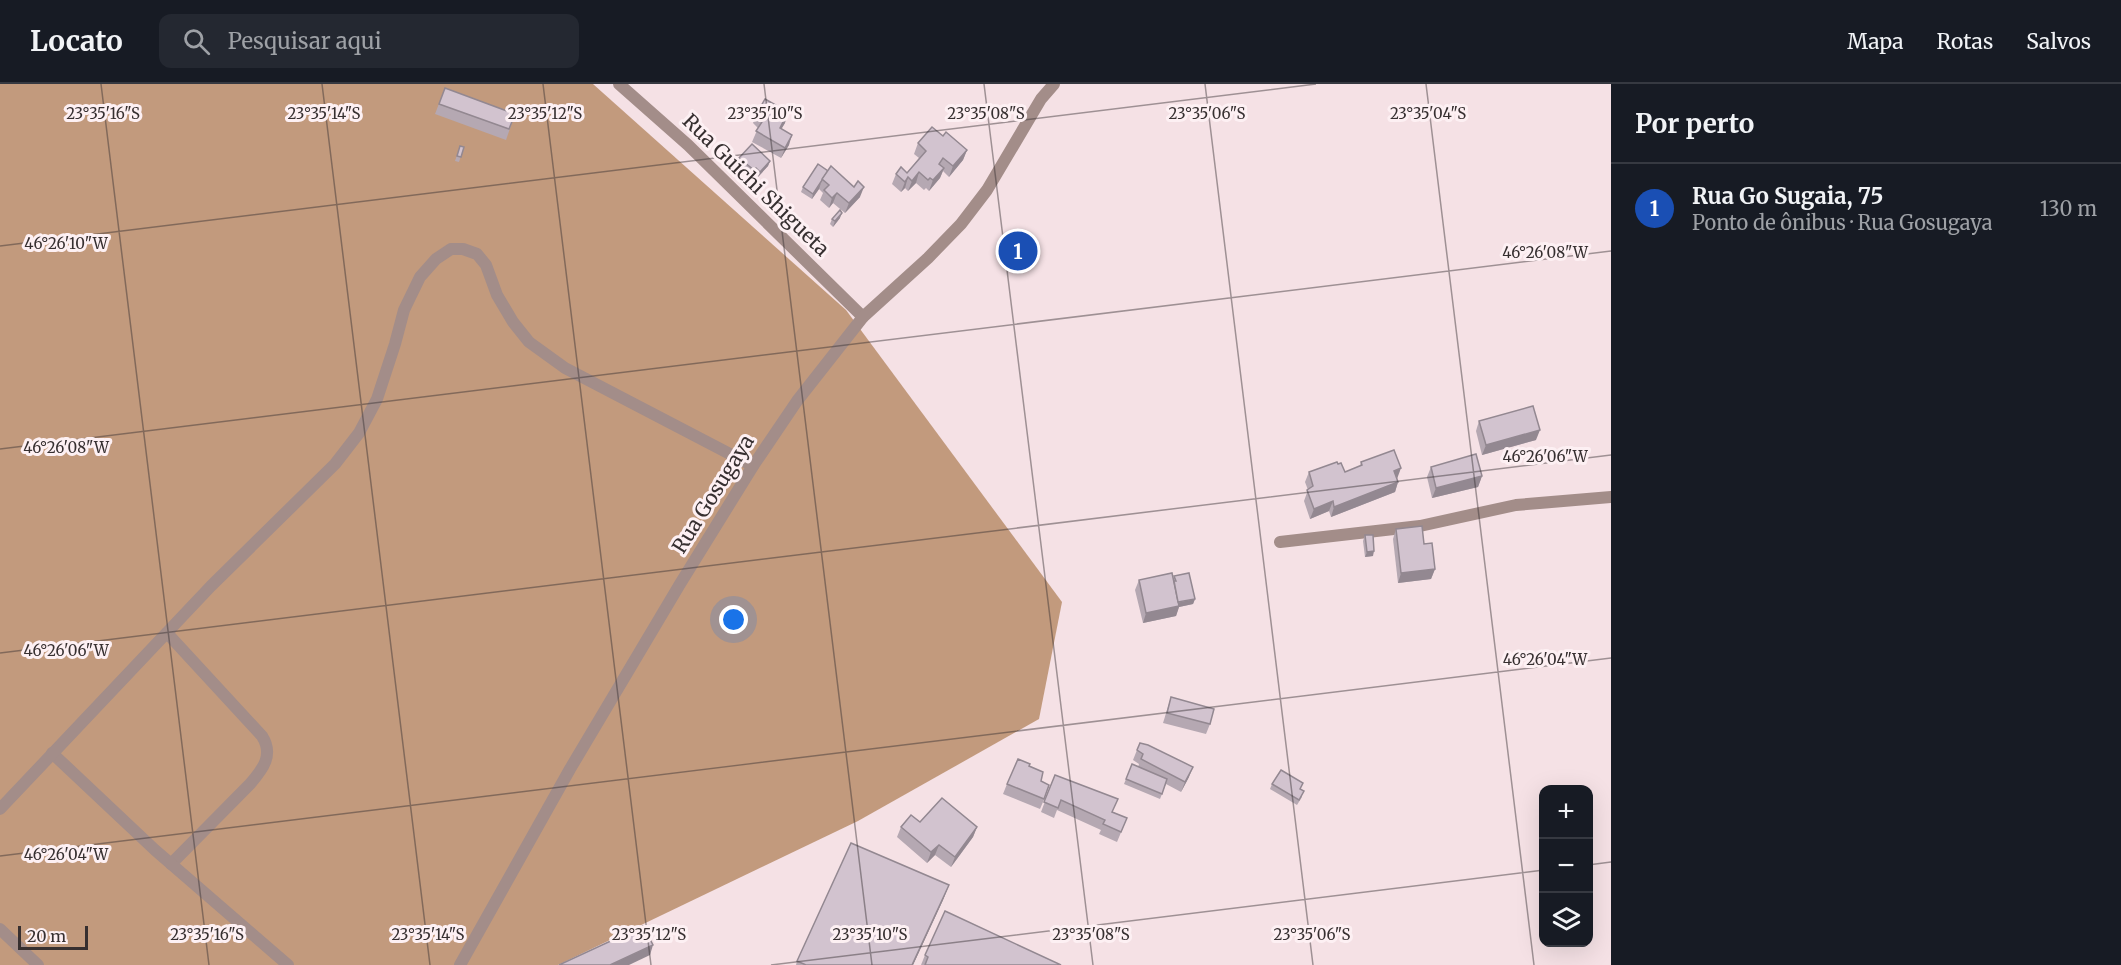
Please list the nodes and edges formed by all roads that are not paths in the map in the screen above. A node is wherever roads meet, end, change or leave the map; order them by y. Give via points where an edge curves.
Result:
1 (619, 84) edge
2 (1053, 84) edge
3 (863, 317) junction
4 (753, 466) junction
5 (1611, 496) edge
6 (1280, 542) dead end
7 (167, 633) junction
8 (52, 753) junction
9 (0, 808) edge
10 (171, 864) junction
11 (0, 929) edge
12 (38, 965) edge
13 (288, 965) edge
14 (460, 965) edge

1 - 3 street, Rua Guichi Shigueta via 688,145
2 - 3 street, Rua Gosugaya via 987,190 960,224
3 - 4 street, Rua Gosugaya via 796,401
4 - 7 street via 565,368 529,342 513,322 477,254 451,249 420,277 404,310 377,399 359,433 335,464
4 - 14 street, Rua Gosugaya via 570,769
5 - 6 street via 1516,505 1420,526
7 - 8 street
7 - 10 street via 262,736 267,754 261,771 250,784
8 - 9 street
8 - 10 street
10 - 13 street
11 - 12 street

